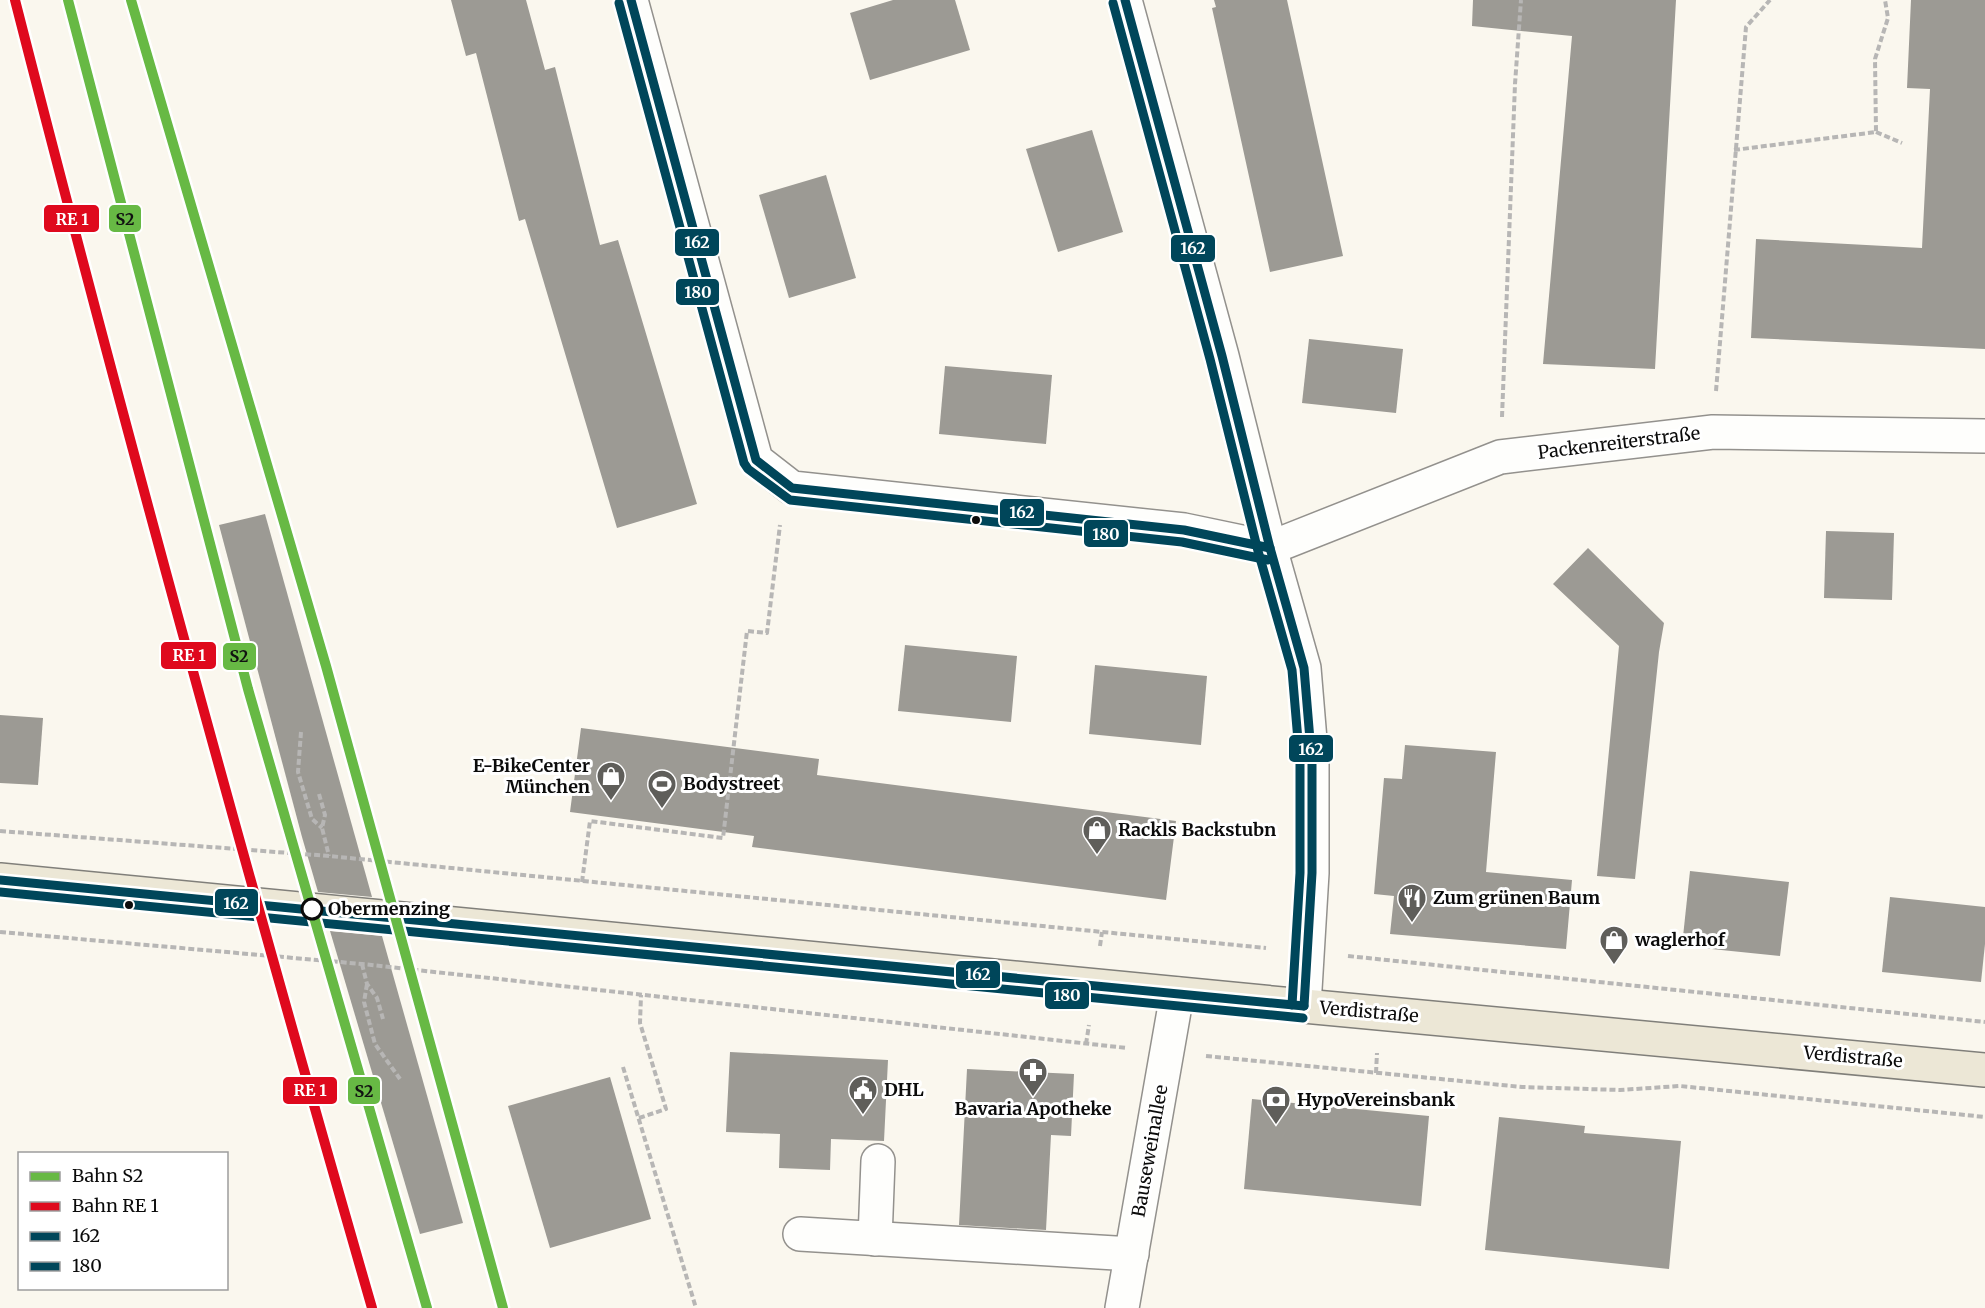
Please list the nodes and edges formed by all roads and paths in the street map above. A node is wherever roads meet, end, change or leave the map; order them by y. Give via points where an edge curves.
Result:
1 (631, 0) edge
2 (1125, 0) edge
3 (1521, 0) edge
4 (1770, 0) edge
5 (1885, 0) edge
6 (1876, 132) junction
7 (1902, 142) dead end
8 (1734, 150) junction
9 (1713, 432) junction
10 (1985, 436) edge
11 (1500, 457) junction
12 (785, 483) junction
13 (1270, 548) junction
14 (301, 732) dead end
15 (320, 794) dead end
16 (67, 827) dead end
17 (322, 828) junction
18 (0, 831) edge
19 (66, 836) junction
20 (329, 856) junction
21 (0, 880) edge
22 (582, 882) junction
23 (0, 932) edge
24 (1308, 952) junction
25 (362, 964) junction
26 (367, 984) junction
27 (1177, 994) junction
28 (641, 995) junction
29 (1304, 1006) junction
30 (383, 1019) dead end
31 (1985, 1022) edge
32 (1168, 1052) junction
33 (623, 1067) dead end
34 (1985, 1070) edge
35 (400, 1079) dead end
36 (1985, 1117) edge
37 (639, 1118) junction
38 (878, 1161) dead end
39 (800, 1234) dead end
40 (875, 1239) junction
41 (1132, 1254) junction
42 (696, 1308) edge
43 (1122, 1308) edge

1 - 12 street via 756,460
2 - 13 street
3 - 11 path
4 - 8 path via 1746,27
5 - 6 path via 1888,18 1875,59
6 - 7 path
6 - 8 path
8 - 9 path
9 - 10 street, Packenreiterstraße
9 - 11 street, Packenreiterstraße
11 - 13 street, Packenreiterstraße
12 - 13 street via 792,488 1184,530
12 - 22 path via 767,633 747,631 723,838 590,820
13 - 24 street via 1304,668 1312,764
14 - 17 path via 298,772 312,819
15 - 17 path via 325,815
16 - 19 path
17 - 20 path
18 - 19 path
19 - 20 path
20 - 22 path
21 - 27 main road, Verdistraße
22 - 24 path
23 - 25 path
24 - 29 street
24 - 31 path
25 - 26 path
25 - 28 path
26 - 30 path via 377,998
26 - 35 path via 364,1002 375,1044
27 - 29 main road, Verdistraße
27 - 32 street, Bauseweinallee
28 - 32 path
28 - 37 path via 640,1023 666,1109
29 - 34 main road, Verdistraße
32 - 36 path via 1522,1087 1620,1090 1680,1086
32 - 41 street, Bauseweinallee
33 - 37 path
37 - 42 path
38 - 40 street
39 - 40 street
40 - 41 street
41 - 43 street, Bauseweinallee

